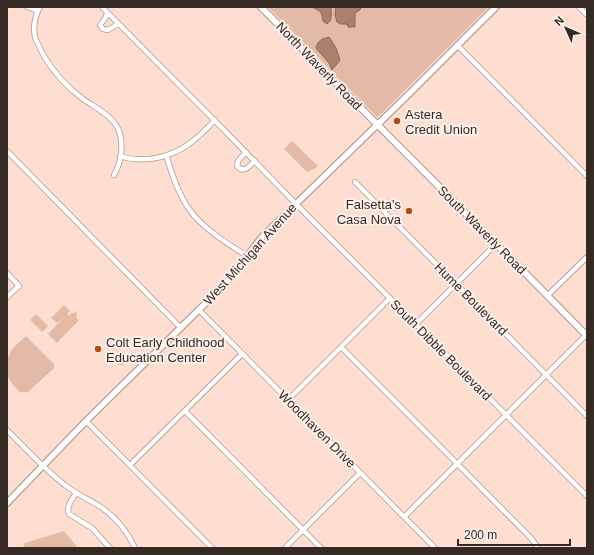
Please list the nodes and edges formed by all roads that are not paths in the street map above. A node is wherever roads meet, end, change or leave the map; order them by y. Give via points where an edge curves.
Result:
1 (27, 7) edge
2 (102, 7) edge
3 (261, 7) edge
4 (496, 7) edge
5 (579, 7) edge
6 (39, 9) edge
7 (107, 13) junction
8 (587, 15) edge
9 (118, 24) junction
10 (457, 45) junction
11 (215, 120) junction
12 (377, 125) junction
13 (7, 151) edge
14 (246, 152) junction
15 (166, 155) junction
16 (120, 156) junction
17 (255, 161) junction
18 (114, 175) dead end
19 (587, 176) edge
20 (355, 182) dead end
21 (296, 204) junction
22 (496, 244) junction
23 (247, 256) junction
24 (587, 257) edge
25 (7, 273) edge
26 (456, 284) junction
27 (548, 295) junction
28 (7, 297) edge
29 (390, 298) junction
30 (199, 310) junction
31 (416, 324) junction
32 (181, 328) junction
33 (587, 335) edge
34 (341, 347) junction
35 (242, 354) junction
36 (546, 375) junction
37 (288, 400) junction
38 (185, 411) junction
39 (506, 415) junction
40 (587, 416) edge
41 (86, 421) junction
42 (7, 430) edge
43 (457, 464) junction
44 (130, 465) junction
45 (43, 466) junction
46 (360, 472) junction
47 (76, 493) junction
48 (587, 496) edge
49 (7, 503) edge
50 (404, 517) junction
51 (303, 530) junction
52 (110, 548) edge
53 (135, 548) edge
54 (212, 548) edge
55 (285, 548) edge
56 (321, 548) edge
57 (435, 548) edge
58 (538, 548) edge

1 - 6 street
2 - 7 street, South Dibble Boulevard
3 - 12 main road, North Waverly Road
4 - 10 street, West Michigan Avenue
5 - 8 street
6 - 16 street via 34,31 41,50 58,77 116,125 122,144
7 - 9 street, South Dibble Boulevard
7 - 9 street via 100,24 103,29 108,30
9 - 11 street, South Dibble Boulevard
10 - 12 street, West Michigan Avenue
10 - 19 street
11 - 14 street, South Dibble Boulevard
11 - 15 street via 195,140
12 - 21 street, West Michigan Avenue
12 - 22 main road, South Waverly Road
13 - 32 street
14 - 17 street, South Dibble Boulevard
14 - 17 street via 238,162 238,168 244,170
15 - 16 street via 136,160
15 - 23 street via 180,194 194,216
16 - 18 street
17 - 21 street, South Dibble Boulevard
20 - 26 street, Hume Boulevard
21 - 23 street, West Michigan Avenue via 263,236
21 - 29 street, South Dibble Boulevard
22 - 26 street
22 - 27 main road, South Waverly Road
23 - 30 street, West Michigan Avenue via 232,277
24 - 27 street
25 - 28 street via 19,286
26 - 31 street
26 - 36 street, Hume Boulevard
27 - 33 main road, South Waverly Road
29 - 31 street, South Dibble Boulevard
29 - 34 street
30 - 32 street, West Michigan Avenue
30 - 35 street, Woodhaven Drive
31 - 39 street, South Dibble Boulevard
32 - 41 street, West Michigan Avenue
33 - 36 street
34 - 37 street
34 - 43 street
35 - 37 street, Woodhaven Drive
35 - 38 street
36 - 39 street
36 - 40 street, Hume Boulevard
37 - 46 street, Woodhaven Drive
38 - 44 street
38 - 51 street
39 - 43 street
39 - 48 street, South Dibble Boulevard
41 - 44 street
41 - 45 street, West Michigan Avenue
42 - 45 street
43 - 50 street
43 - 58 street
44 - 54 street
45 - 47 street
45 - 49 street, West Michigan Avenue
46 - 50 street, Woodhaven Drive
46 - 51 street
47 - 52 street via 69,505 69,514 92,528
47 - 53 street via 100,506 113,517 124,529
50 - 57 street, Woodhaven Drive
51 - 55 street
51 - 56 street

